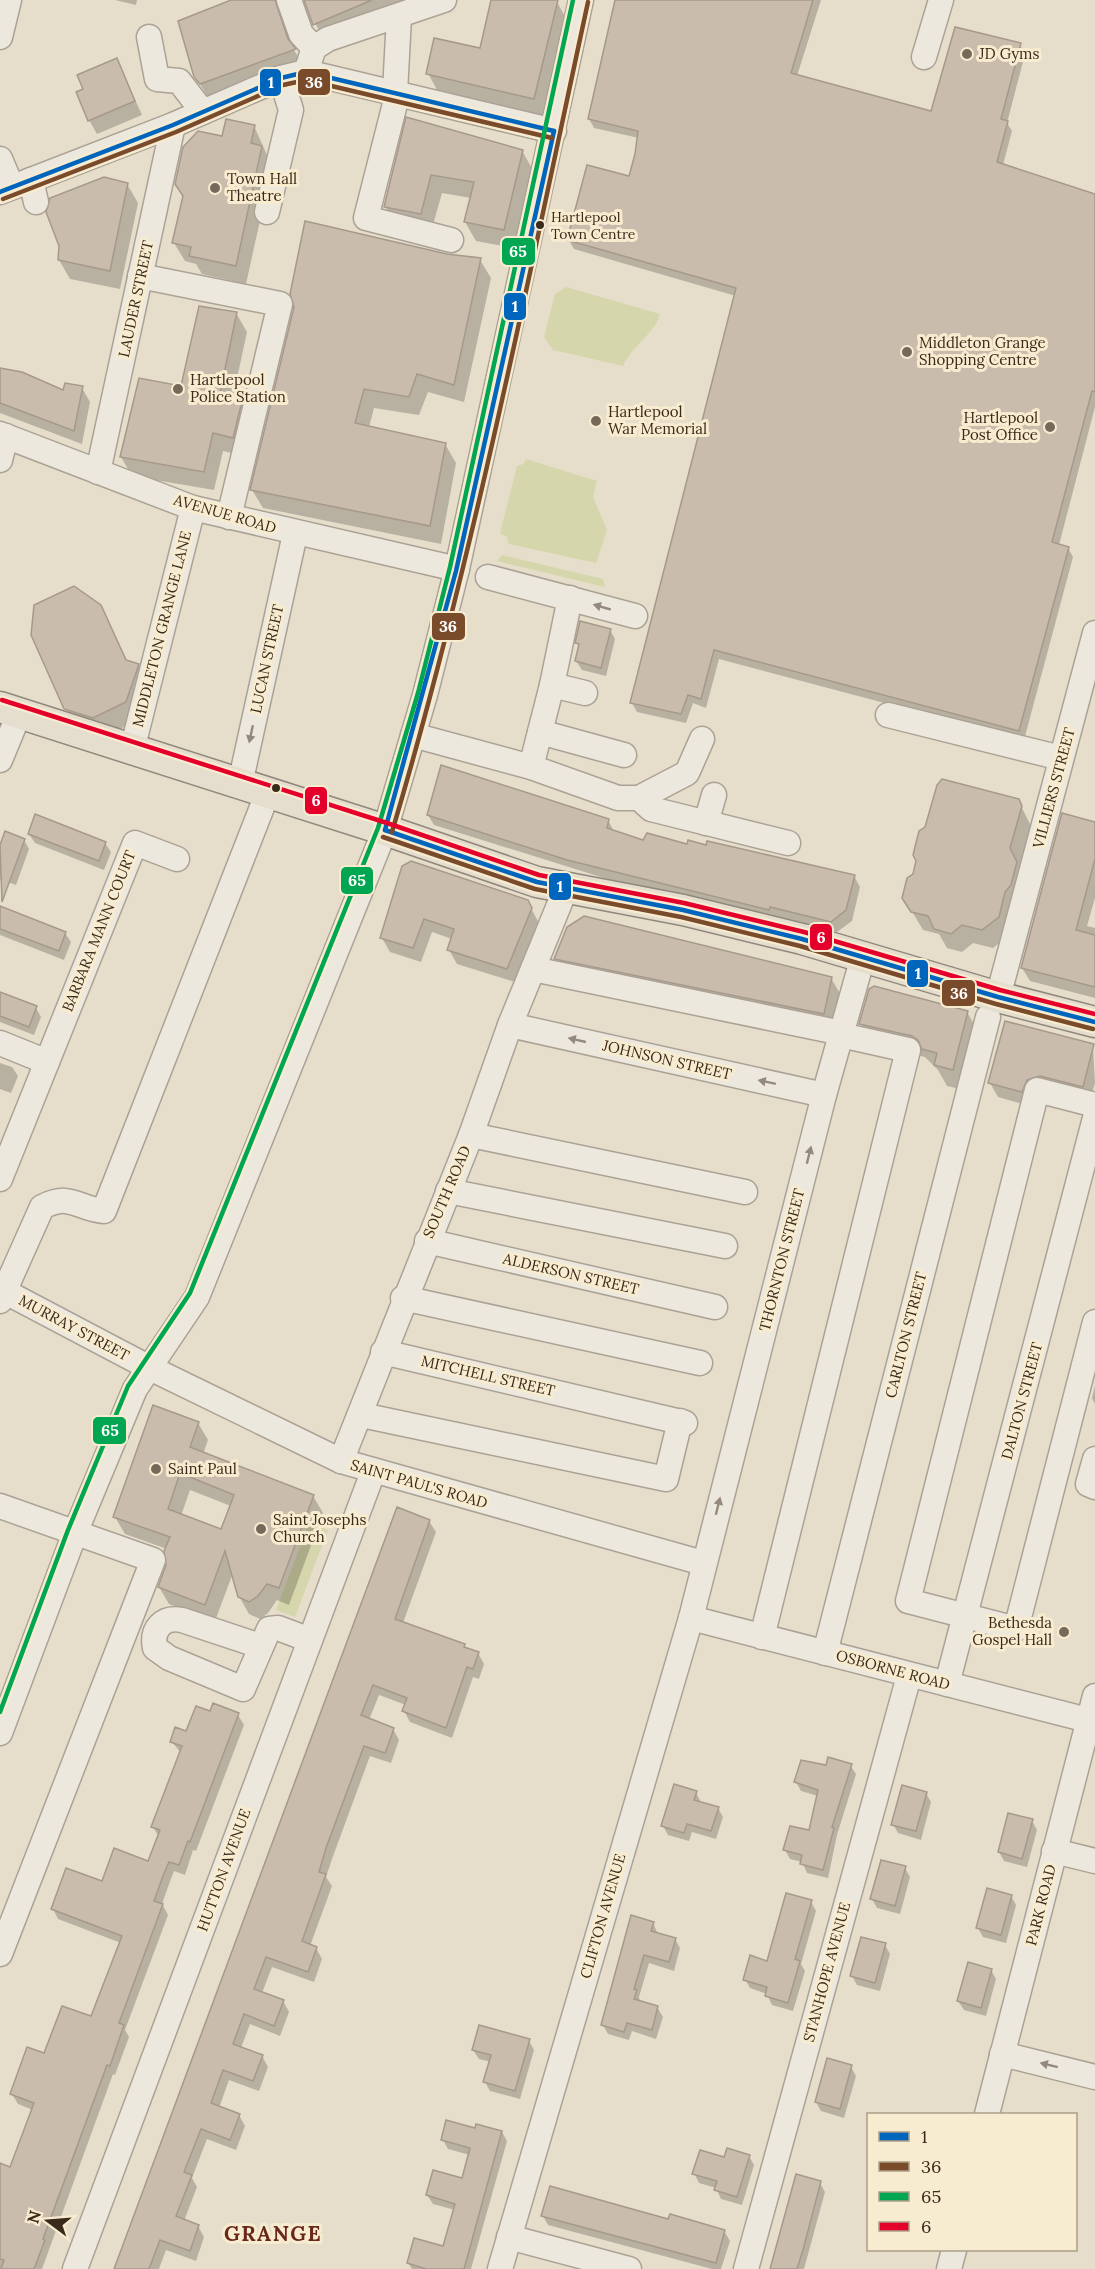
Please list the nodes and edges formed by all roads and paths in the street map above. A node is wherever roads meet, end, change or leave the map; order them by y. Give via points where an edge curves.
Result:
1 (9, 0) edge
2 (289, 0) edge
3 (444, 0) edge
4 (581, 0) edge
5 (941, 0) edge
6 (399, 17) junction
7 (0, 36) edge
8 (149, 37) dead end
9 (314, 48) junction
10 (924, 57) dead end
11 (306, 72) junction
12 (281, 78) junction
13 (397, 92) junction
14 (203, 112) junction
15 (172, 125) junction
16 (554, 131) junction
17 (0, 159) edge
18 (20, 190) edge
19 (267, 212) dead end
20 (451, 240) dead end
21 (140, 276) junction
22 (3, 435) edge
23 (0, 460) edge
24 (98, 472) junction
25 (193, 508) junction
26 (229, 517) junction
27 (295, 534) junction
28 (457, 569) junction
29 (488, 577) dead end
30 (570, 598) junction
31 (635, 616) dead end
32 (1095, 633) edge
33 (552, 685) junction
34 (585, 693) dead end
35 (1087, 699) edge
36 (10, 710) edge
37 (888, 715) dead end
38 (540, 732) junction
39 (413, 735) junction
40 (702, 739) dead end
41 (132, 750) junction
42 (624, 754) dead end
43 (1061, 758) junction
44 (0, 760) edge
45 (531, 767) junction
46 (254, 788) junction
47 (714, 795) dead end
48 (639, 798) junction
49 (706, 823) junction
50 (385, 830) junction
51 (788, 843) dead end
52 (177, 859) dead end
53 (566, 888) junction
54 (863, 957) junction
55 (533, 969) junction
56 (993, 1007) junction
57 (1095, 1022) edge
58 (510, 1025) junction
59 (841, 1034) junction
60 (0, 1043) edge
61 (47, 1062) junction
62 (824, 1095) junction
63 (1095, 1105) edge
64 (1095, 1118) edge
65 (471, 1135) junction
66 (0, 1179) edge
67 (448, 1191) junction
68 (745, 1192) dead end
69 (426, 1241) junction
70 (725, 1246) dead end
71 (1, 1294) edge
72 (404, 1298) junction
73 (715, 1307) dead end
74 (1095, 1322) edge
75 (383, 1352) junction
76 (700, 1363) dead end
77 (148, 1367) junction
78 (371, 1417) dead end
79 (1095, 1459) edge
80 (340, 1461) junction
81 (373, 1472) junction
82 (1095, 1486) edge
83 (0, 1506) edge
84 (75, 1533) junction
85 (703, 1563) junction
86 (965, 1616) junction
87 (691, 1618) junction
88 (762, 1637) junction
89 (310, 1640) junction
90 (260, 1646) dead end
91 (825, 1653) junction
92 (909, 1676) junction
93 (947, 1684) junction
94 (1095, 1696) edge
95 (1092, 1721) edge
96 (0, 1733) edge
97 (1054, 1851) junction
98 (1095, 1861) edge
99 (1, 1951) edge
100 (1002, 2054) junction
101 (1095, 2077) edge
102 (987, 2113) edge
103 (509, 2237) junction
104 (954, 2251) edge
105 (75, 2269) edge
106 (500, 2269) edge
107 (629, 2269) edge
108 (746, 2269) edge
109 (949, 2269) edge

1 - 7 street
2 - 9 street via 301,34
3 - 6 street
4 - 16 street
5 - 10 street
6 - 9 street via 328,39
6 - 13 street
8 - 14 street via 157,79 179,81
9 - 11 street
11 - 12 street
11 - 13 street
12 - 14 street
12 - 19 street via 291,110
13 - 16 street
13 - 20 street via 366,218
14 - 15 street
15 - 18 street
15 - 21 street, LAUDER STREET
16 - 28 street
17 - 18 street
21 - 24 street, LAUDER STREET
21 - 26 street via 280,304
22 - 23 street
22 - 24 street, AVENUE ROAD
24 - 25 street, AVENUE ROAD
25 - 26 street, AVENUE ROAD
25 - 41 street, MIDDLETON GRANGE LANE
26 - 27 street, AVENUE ROAD
27 - 28 street, AVENUE ROAD
27 -> 46 street, LUCAN STREET
28 - 39 street
29 - 30 street
31 -> 30 street
30 - 33 street
32 - 35 street, VILLIERS STREET
33 - 34 street
33 - 38 street
35 - 43 street, VILLIERS STREET
36 - 41 main road
36 - 44 street
37 - 43 street
38 - 42 street
38 - 45 street
39 - 45 street
39 - 50 street
40 - 48 street via 687,773
41 - 46 main road
43 - 56 street, VILLIERS STREET
45 - 48 street via 618,798
46 - 50 main road
46 - 71 street, LUCAN STREET via 104,1211 88,1210 70,1200 42,1207
47 - 49 street
48 - 49 street via 651,809
49 - 51 street
50 - 53 main road via 537,882
50 - 77 street via 197,1297
52 - 61 street, BARBARA MANN COURT via 135,843
53 - 54 main road via 683,910
53 - 55 street, SOUTH ROAD
54 - 56 main road
54 - 59 street, THORNTON STREET
55 - 58 street, SOUTH ROAD
55 - 59 street
56 - 57 main road
56 - 91 street, CARLTON STREET
62 -> 58 street, JOHNSON STREET
58 - 65 street, SOUTH ROAD
59 - 62 street, THORNTON STREET
59 - 88 street via 908,1050
60 - 61 street
61 - 66 street, BARBARA MANN COURT
85 -> 62 street, THORNTON STREET
63 - 86 street via 1036,1090 908,1601
64 - 86 street, DALTON STREET
65 - 67 street, SOUTH ROAD
65 - 68 street
67 - 69 street, SOUTH ROAD
67 - 70 street
69 - 72 street, SOUTH ROAD
69 - 73 street, ALDERSON STREET
71 - 77 street, MURRAY STREET
72 - 75 street, SOUTH ROAD
72 - 76 street
74 - 86 street via 1016,1629
75 - 78 street, MITCHELL STREET via 682,1422 666,1479
75 - 80 street, SOUTH ROAD
77 - 80 street, SAINT PAUL'S ROAD
77 - 84 street via 135,1389
79 - 82 street via 1088,1484
80 - 81 street, SAINT PAUL'S ROAD
81 - 85 street, SAINT PAUL'S ROAD
81 - 89 street, HUTTON AVENUE
83 - 84 street
84 - 96 street
84 - 99 street via 153,1560
85 - 87 street, CLIFTON AVENUE
86 - 93 street, DALTON STREET
87 - 88 street, OSBORNE ROAD
87 - 103 street, CLIFTON AVENUE
88 - 91 street, OSBORNE ROAD
89 - 90 street via 274,1628 269,1629
89 - 105 street, HUTTON AVENUE
91 - 92 street, OSBORNE ROAD
92 - 93 street, OSBORNE ROAD
92 - 108 street, STANHOPE AVENUE
93 - 95 street, OSBORNE ROAD
94 - 95 street, PARK ROAD
95 - 97 street, PARK ROAD
97 - 98 street
97 - 100 street, PARK ROAD
101 -> 100 street
100 - 102 street, PARK ROAD
103 - 106 street, CLIFTON AVENUE
103 - 107 street
104 - 109 street

